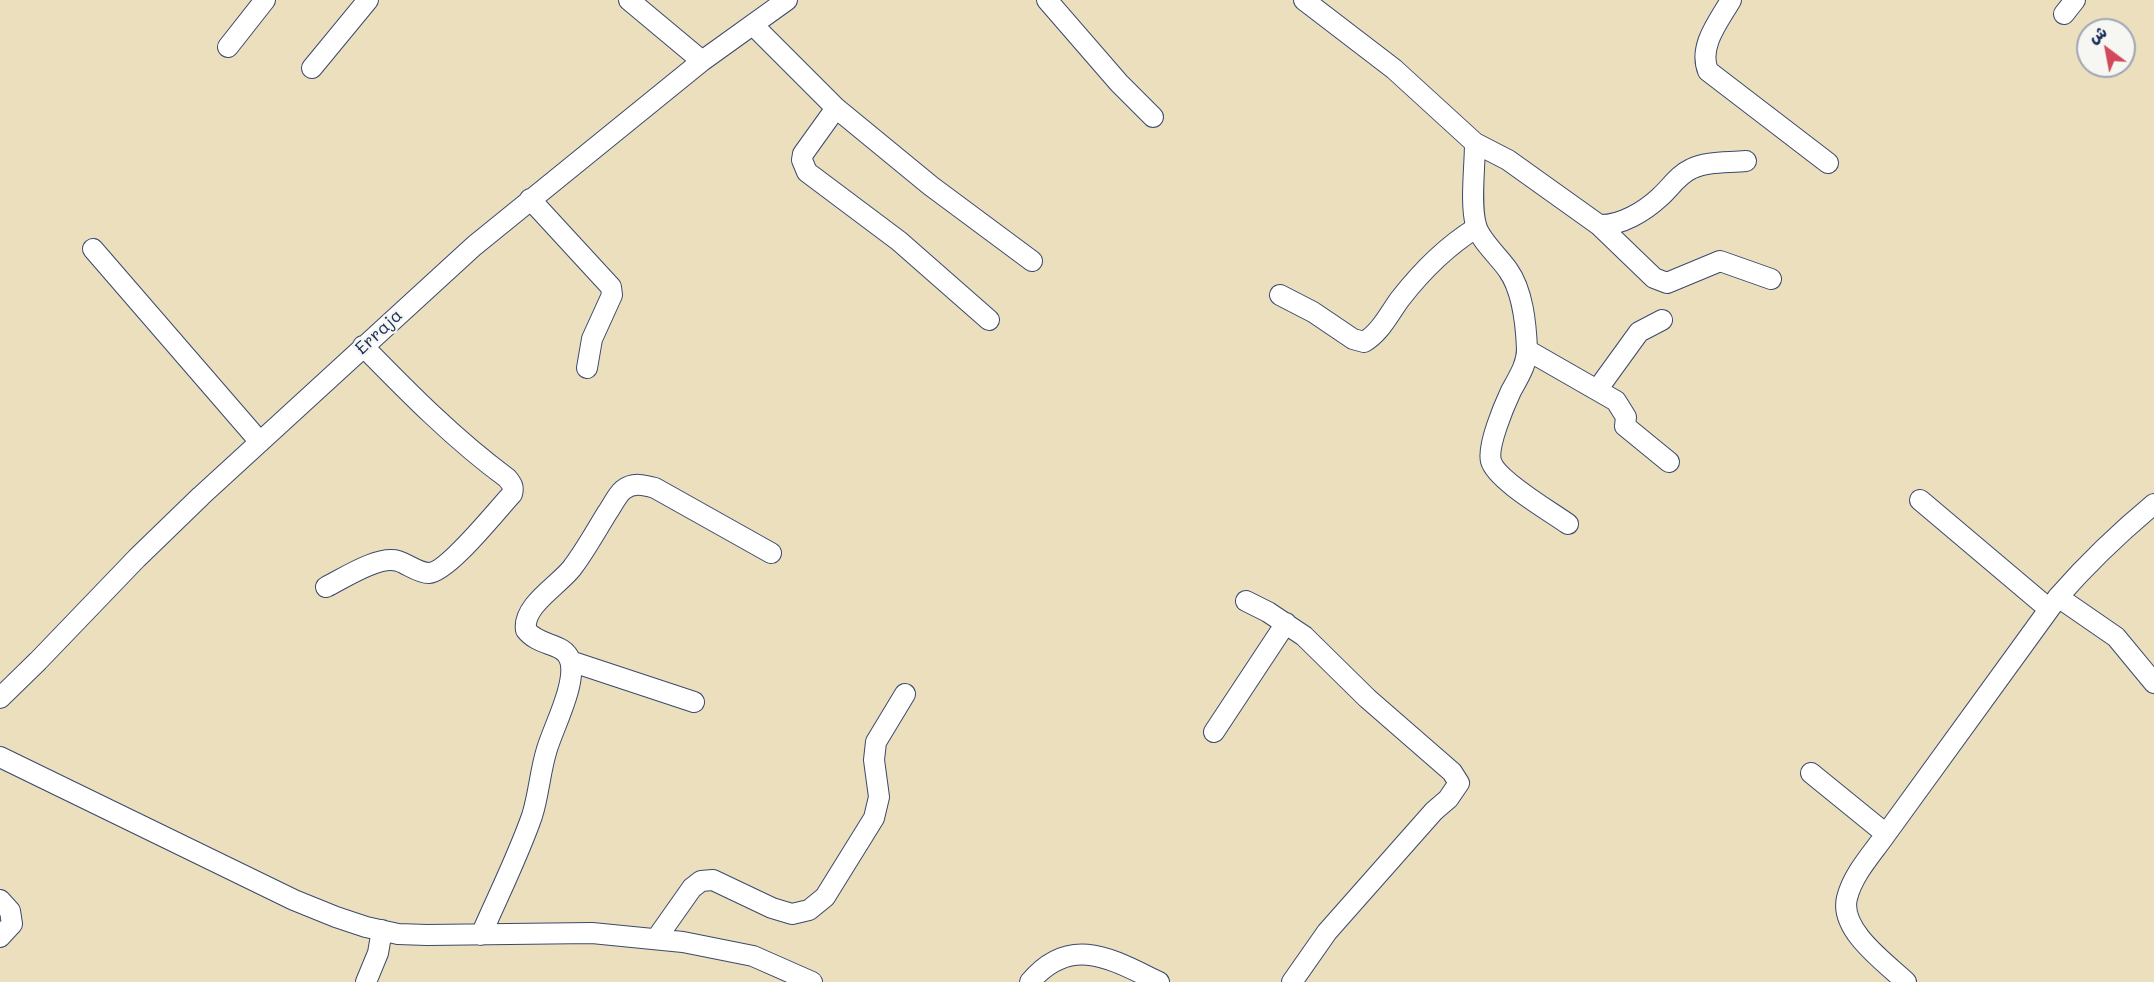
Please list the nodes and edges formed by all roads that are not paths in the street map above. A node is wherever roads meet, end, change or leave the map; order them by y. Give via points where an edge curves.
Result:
1 (266, 0) edge
2 (368, 0) edge
3 (629, 0) edge
4 (787, 0) edge
5 (1047, 0) edge
6 (1304, 0) edge
7 (1731, 0) edge
8 (753, 25) junction
9 (228, 47) dead end
10 (702, 61) junction
11 (312, 68) dead end
12 (836, 108) junction
13 (1153, 117) dead end
14 (1475, 143) junction
15 (1746, 161) dead end
16 (1828, 163) dead end
17 (530, 199) junction
18 (1599, 225) junction
19 (1476, 228) junction
20 (93, 249) dead end
21 (1032, 261) dead end
22 (1771, 279) dead end
23 (1280, 295) dead end
24 (989, 320) dead end
25 (1662, 320) dead end
26 (363, 346) junction
27 (1527, 350) junction
28 (587, 368) dead end
29 (1596, 390) junction
30 (260, 442) junction
31 (1670, 462) dead end
32 (1920, 500) dead end
33 (2154, 504) edge
34 (1568, 524) dead end
35 (771, 553) dead end
36 (326, 587) dead end
37 (1246, 601) dead end
38 (2054, 603) junction
39 (1286, 623) junction
40 (570, 661) junction
41 (2154, 683) edge
42 (905, 694) dead end
43 (0, 698) edge
44 (694, 702) dead end
45 (1214, 732) dead end
46 (0, 757) edge
47 (1811, 773) dead end
48 (1886, 834) junction
49 (0, 900) edge
50 (382, 930) junction
51 (481, 935) junction
52 (0, 937) edge
53 (656, 939) junction
54 (366, 982) edge
55 (812, 982) edge
56 (1030, 982) edge
57 (1160, 982) edge
58 (1292, 982) edge
59 (1906, 982) edge

1 - 9 street
2 - 11 street
3 - 10 street
4 - 8 street, Erraja
5 - 13 street
6 - 14 street via 1394,69
7 - 16 street via 1707,45 1708,71
8 - 10 street, Erraja
8 - 12 street
10 - 17 street, Erraja
12 - 21 street via 931,186
12 - 24 street via 803,154 807,172 907,248
14 - 18 street via 1508,160
14 - 19 street
15 - 18 street via 1690,169 1649,206 1617,224
17 - 26 street, Erraja
17 - 28 street via 611,287 610,304 592,339
18 - 22 street via 1654,278 1667,283 1720,261
19 - 23 street via 1460,237 1428,267 1375,334 1364,342
19 - 27 street via 1516,285
20 - 30 street
25 - 29 street via 1639,332
26 - 30 street, Erraja
26 - 36 street via 424,408 514,488 452,560 436,571 422,572 388,560
27 - 29 street
27 - 34 street via 1526,362 1494,436 1490,459 1509,483
29 - 31 street via 1616,401 1626,417 1625,426
30 - 43 street, Erraja via 137,558
32 - 38 street
33 - 38 street via 2107,544
35 - 40 street via 655,488 633,485 624,490 572,568 527,618 526,630 530,635 562,649
37 - 39 street
38 - 41 street via 2116,637
38 - 48 street
39 - 45 street
39 - 58 street via 1452,772 1459,783 1327,932
40 - 44 street
40 - 51 street via 566,699 546,750 531,817
42 - 53 street via 876,742 879,797 874,818 825,897 809,910 792,914 706,880 692,888
46 - 50 street via 294,900 336,918
47 - 48 street
48 - 59 street via 1850,888 1847,910 1862,940
49 - 52 street via 10,911 12,924
50 - 51 street
50 - 54 street
51 - 53 street via 592,933
53 - 55 street via 753,956
56 - 57 street via 1060,957 1087,954 1109,958

